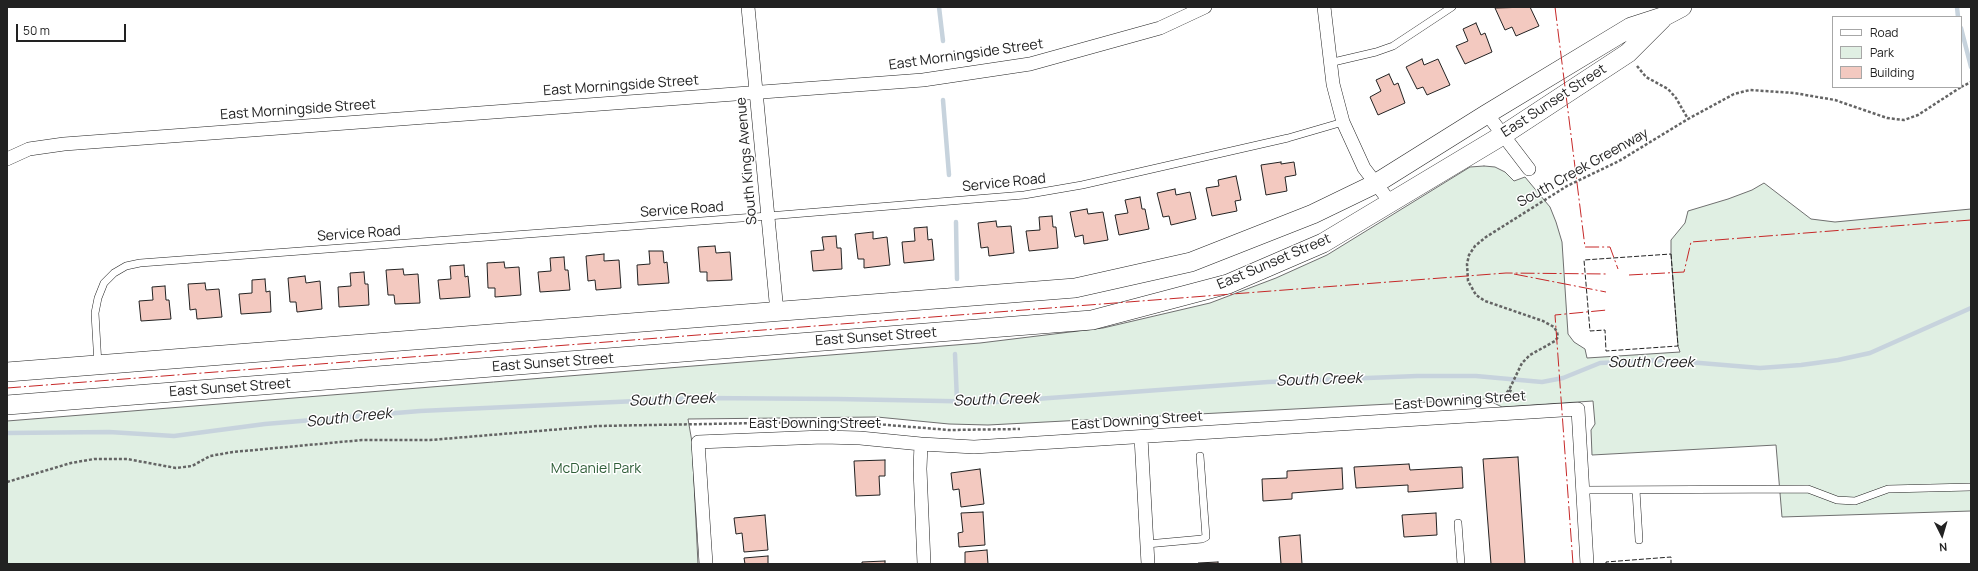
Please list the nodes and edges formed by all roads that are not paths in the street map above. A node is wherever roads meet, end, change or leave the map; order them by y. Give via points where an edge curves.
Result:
1 (748, 7) edge
2 (1205, 7) edge
3 (1324, 7) edge
4 (1452, 7) edge
5 (1682, 7) edge
6 (1665, 16) junction
7 (1330, 63) junction
8 (757, 92) junction
9 (1487, 114) junction
10 (1343, 122) junction
11 (1503, 136) junction
12 (7, 159) edge
13 (1529, 169) dead end
14 (1375, 184) junction
15 (1390, 202) junction
16 (768, 216) junction
17 (777, 312) junction
18 (98, 364) junction
19 (7, 372) edge
20 (7, 406) edge
21 (1141, 437) junction
22 (921, 444) junction
23 (1200, 456) dead end
24 (1971, 487) edge
25 (1583, 490) junction
26 (1636, 490) junction
27 (1458, 523) dead end
28 (1639, 540) dead end
29 (1147, 544) junction
30 (706, 564) edge
31 (924, 564) edge
32 (1148, 564) edge
33 (1461, 564) edge
34 (1587, 564) edge

1 - 8 street, South Kings Avenue
2 - 8 street, East Morningside Street via 1160,28 1030,64 923,80
3 - 7 street
4 - 7 lane via 1393,46
5 - 6 main road, East Sunset Street
6 - 9 main road, East Sunset Street via 1631,27
6 - 11 main road, East Sunset Street via 1628,53
7 - 10 street
8 - 12 street, East Morningside Street via 64,144 29,149
8 - 16 street, South Kings Avenue
9 - 11 street
9 - 14 main road, East Sunset Street
10 - 14 street via 1364,168
10 - 16 lane, Service Road via 1281,140 1053,191
11 - 13 street
11 - 15 main road, East Sunset Street
14 - 15 street
14 - 17 main road, East Sunset Street via 1313,214 1191,262 1075,288
15 - 20 main road, East Sunset Street via 1323,243 1228,284 1092,320
16 - 17 street, South Kings Avenue
16 - 18 lane, Service Road via 126,266 104,283 98,298 95,313
17 - 18 main road, East Sunset Street
18 - 19 main road, East Sunset Street
21 - 22 street, East Downing Street via 974,447
21 - 25 street, East Downing Street via 1578,409
21 - 29 street
22 - 30 street, East Downing Street via 867,438 823,437 698,442
22 - 31 street
23 - 29 lane via 1206,537
24 - 26 lane via 1888,489 1855,500 1837,500 1808,489
25 - 26 lane
25 - 34 street
26 - 28 lane
27 - 33 lane
29 - 32 street

